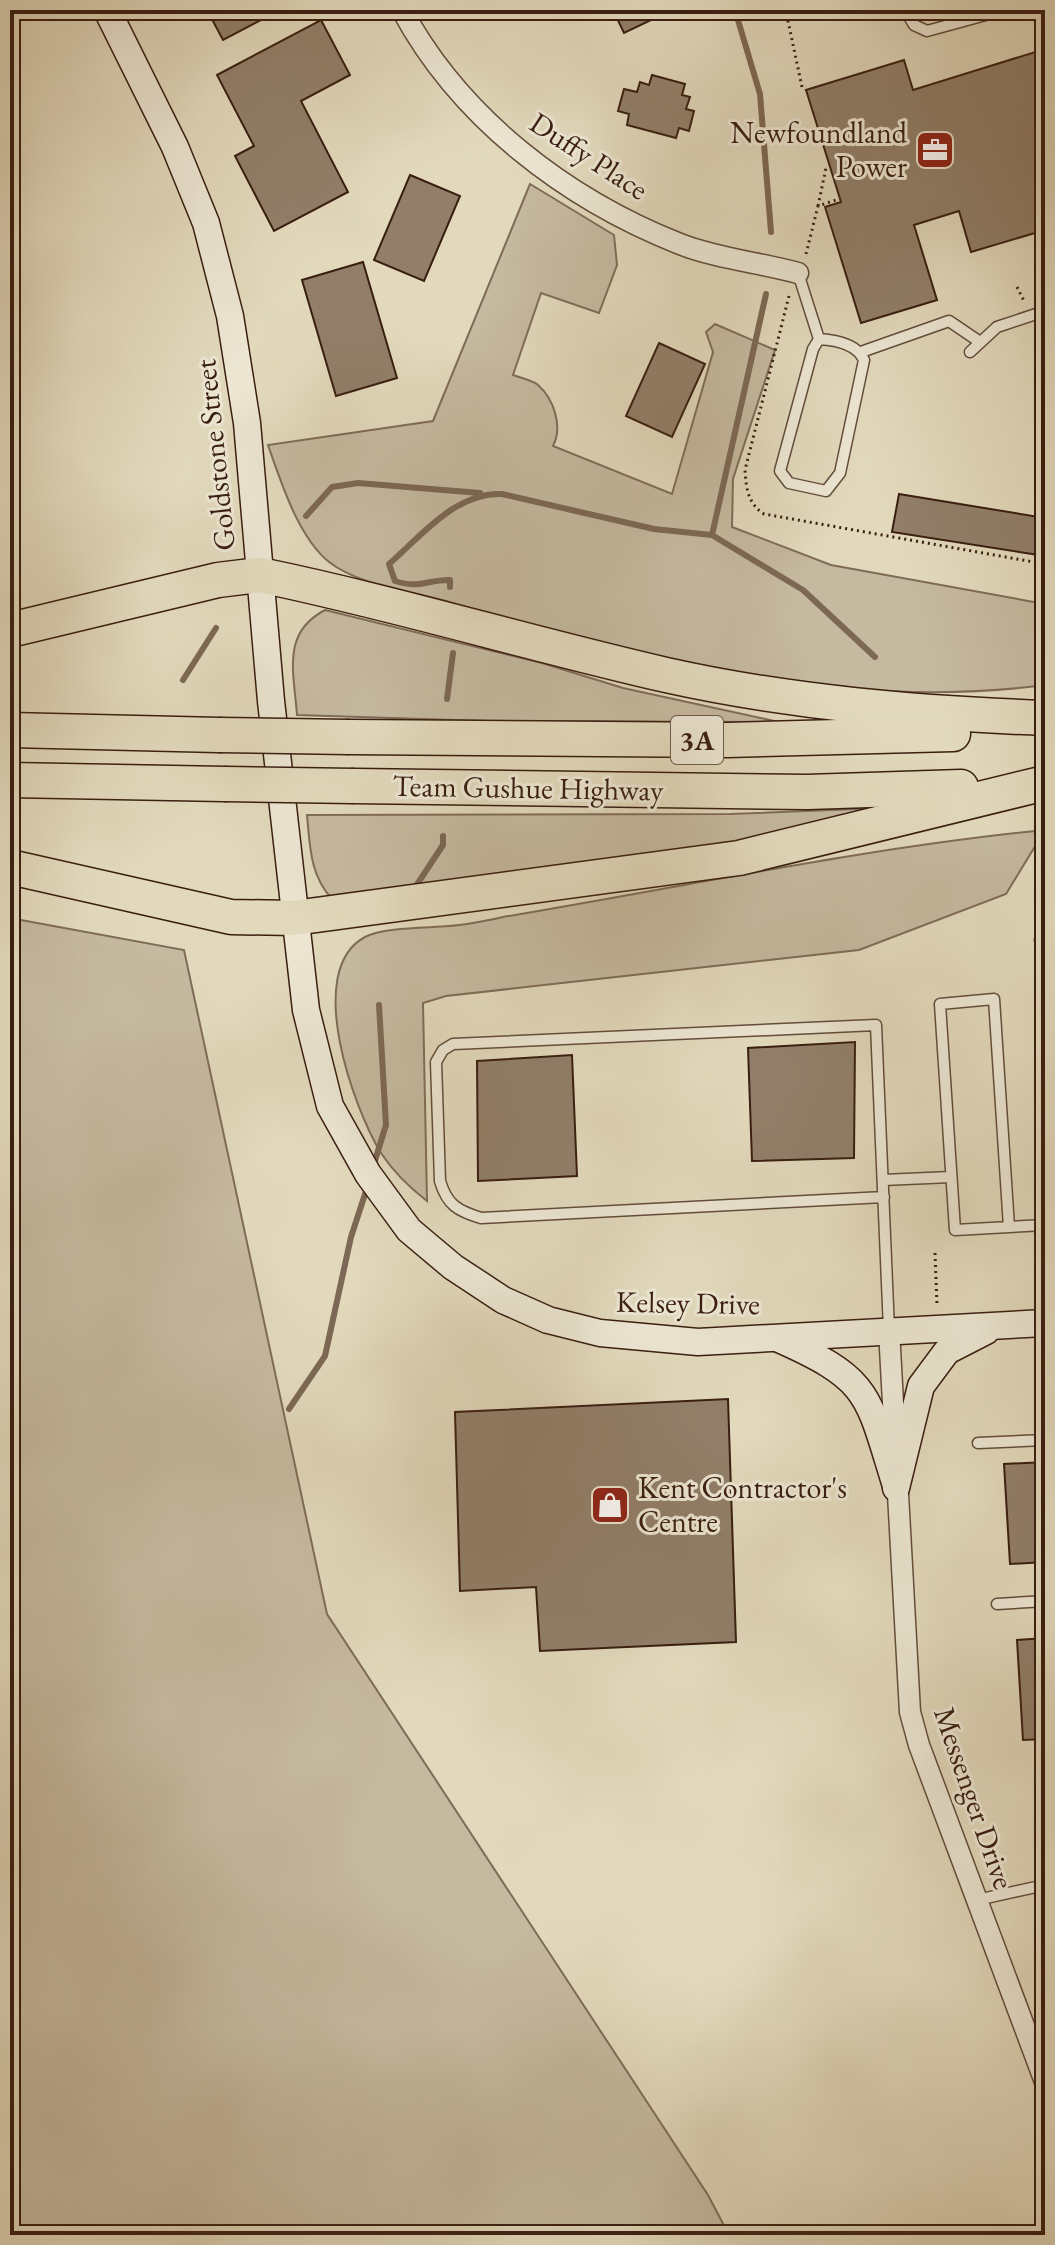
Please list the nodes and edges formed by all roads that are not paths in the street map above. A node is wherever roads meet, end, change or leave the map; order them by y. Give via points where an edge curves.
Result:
1 (107, 10) edge
2 (402, 10) edge
3 (905, 10) edge
4 (1004, 10) edge
5 (802, 264) joint
6 (1045, 311) edge
7 (819, 339) junction
8 (980, 342) junction
9 (861, 352) junction
10 (970, 352) dead end
11 (260, 575) junction
12 (10, 630) edge
13 (1045, 718) edge
14 (1045, 726) edge
15 (10, 730) edge
16 (10, 780) edge
17 (1045, 781) edge
18 (10, 867) edge
19 (294, 918) junction
20 (951, 1177) junction
21 (883, 1180) junction
22 (884, 1197) junction
23 (1045, 1225) edge
24 (1009, 1227) junction
25 (1045, 1323) edge
26 (1000, 1324) junction
27 (889, 1330) junction
28 (775, 1337) junction
29 (1045, 1440) edge
30 (978, 1443) dead end
31 (896, 1488) junction
32 (1045, 1601) edge
33 (997, 1604) dead end
34 (1045, 1885) edge
35 (977, 1900) junction
36 (1045, 2082) edge

1 - 11 main road, Goldstone Street via 175,147 220,272 241,379
2 - 5 street, Duffy Place via 439,69 471,105 503,137 579,192 682,245
3 - 4 lane via 914,25 927,31
5 - 7 lane
6 - 8 lane via 997,327
7 - 9 lane
7 - 9 lane via 781,461 782,479 789,483 826,491 834,486 864,360
8 - 9 lane via 949,321
8 - 10 lane
11 - 12 highway via 218,580
11 - 13 highway via 667,675 801,700 886,711
11 - 19 main road, Goldstone Street
14 - 15 highway, Team Gushue Highway / 3A, bridge via 983,733 743,740
16 - 17 highway, Team Gushue Highway / 3A, bridge via 807,792
17 - 19 highway via 739,858
18 - 19 highway via 231,917
19 - 28 main road, Kelsey Drive via 306,1010 330,1106 368,1174 409,1230 503,1300 548,1320 600,1333 698,1342
20 - 21 lane
20 - 24 lane via 955,1230
20 - 24 lane via 940,1004 994,999
21 - 22 lane
21 - 22 lane via 876,1025 453,1044 436,1062 440,1181 457,1210 481,1218
22 - 27 lane
23 - 24 lane
25 - 26 main road, Kelsey Drive
26 - 27 main road, Kelsey Drive
26 - 31 main road via 947,1351 932,1368 913,1408
27 - 28 main road, Kelsey Drive
27 - 31 street, Messenger Drive
28 - 31 main road via 837,1367 861,1391 871,1406
29 - 30 lane
31 - 35 street, Messenger Drive via 910,1712
32 - 33 lane
34 - 35 lane
35 - 36 street, Messenger Drive

